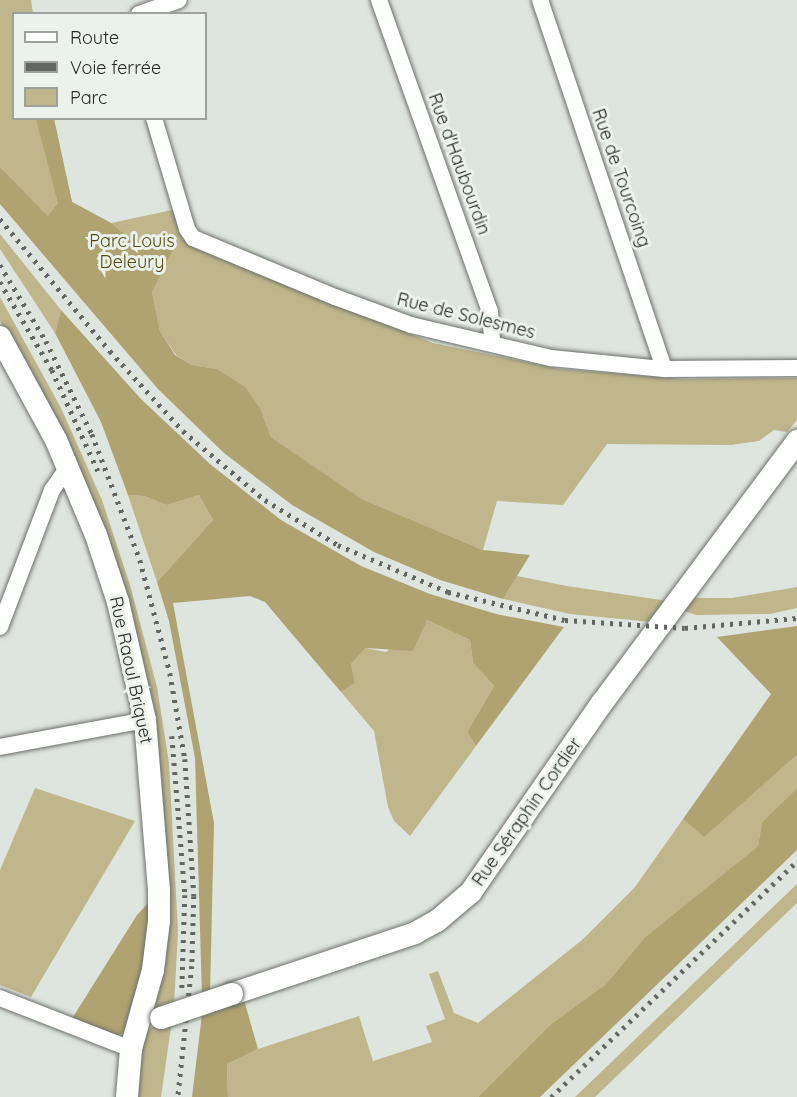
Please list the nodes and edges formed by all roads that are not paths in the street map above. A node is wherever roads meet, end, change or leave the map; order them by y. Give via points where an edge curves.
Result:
1 (179, 0) edge
2 (379, 0) edge
3 (540, 0) edge
4 (143, 12) edge
5 (155, 120) edge
6 (0, 337) edge
7 (492, 343) junction
8 (797, 368) edge
9 (664, 369) junction
10 (797, 441) edge
11 (68, 466) junction
12 (8, 585) edge
13 (0, 627) edge
14 (145, 720) junction
15 (0, 747) edge
16 (0, 998) edge
17 (138, 1025) junction
18 (131, 1049) junction
19 (127, 1097) edge

1 - 4 street
2 - 7 street, Rue d'Haubourdin via 490,311
3 - 9 street, Rue de Tourcoing
5 - 7 street, Rue de Solesmes via 193,238 411,326
6 - 11 street, Rue Raoul Briquet
7 - 9 street, Rue de Solesmes via 551,358
8 - 9 street, Rue de Solesmes
10 - 17 street, Rue Séraphin Cordier, bridge via 602,703 471,892 437,921 415,933
11 - 12 street via 52,490
11 - 14 street, Rue Raoul Briquet via 108,571
12 - 13 street
14 - 15 street
14 - 17 street, Rue Raoul Briquet via 159,890 153,970
16 - 18 street
17 - 18 street, Rue Raoul Briquet
18 - 19 street, Rue Raoul Briquet

